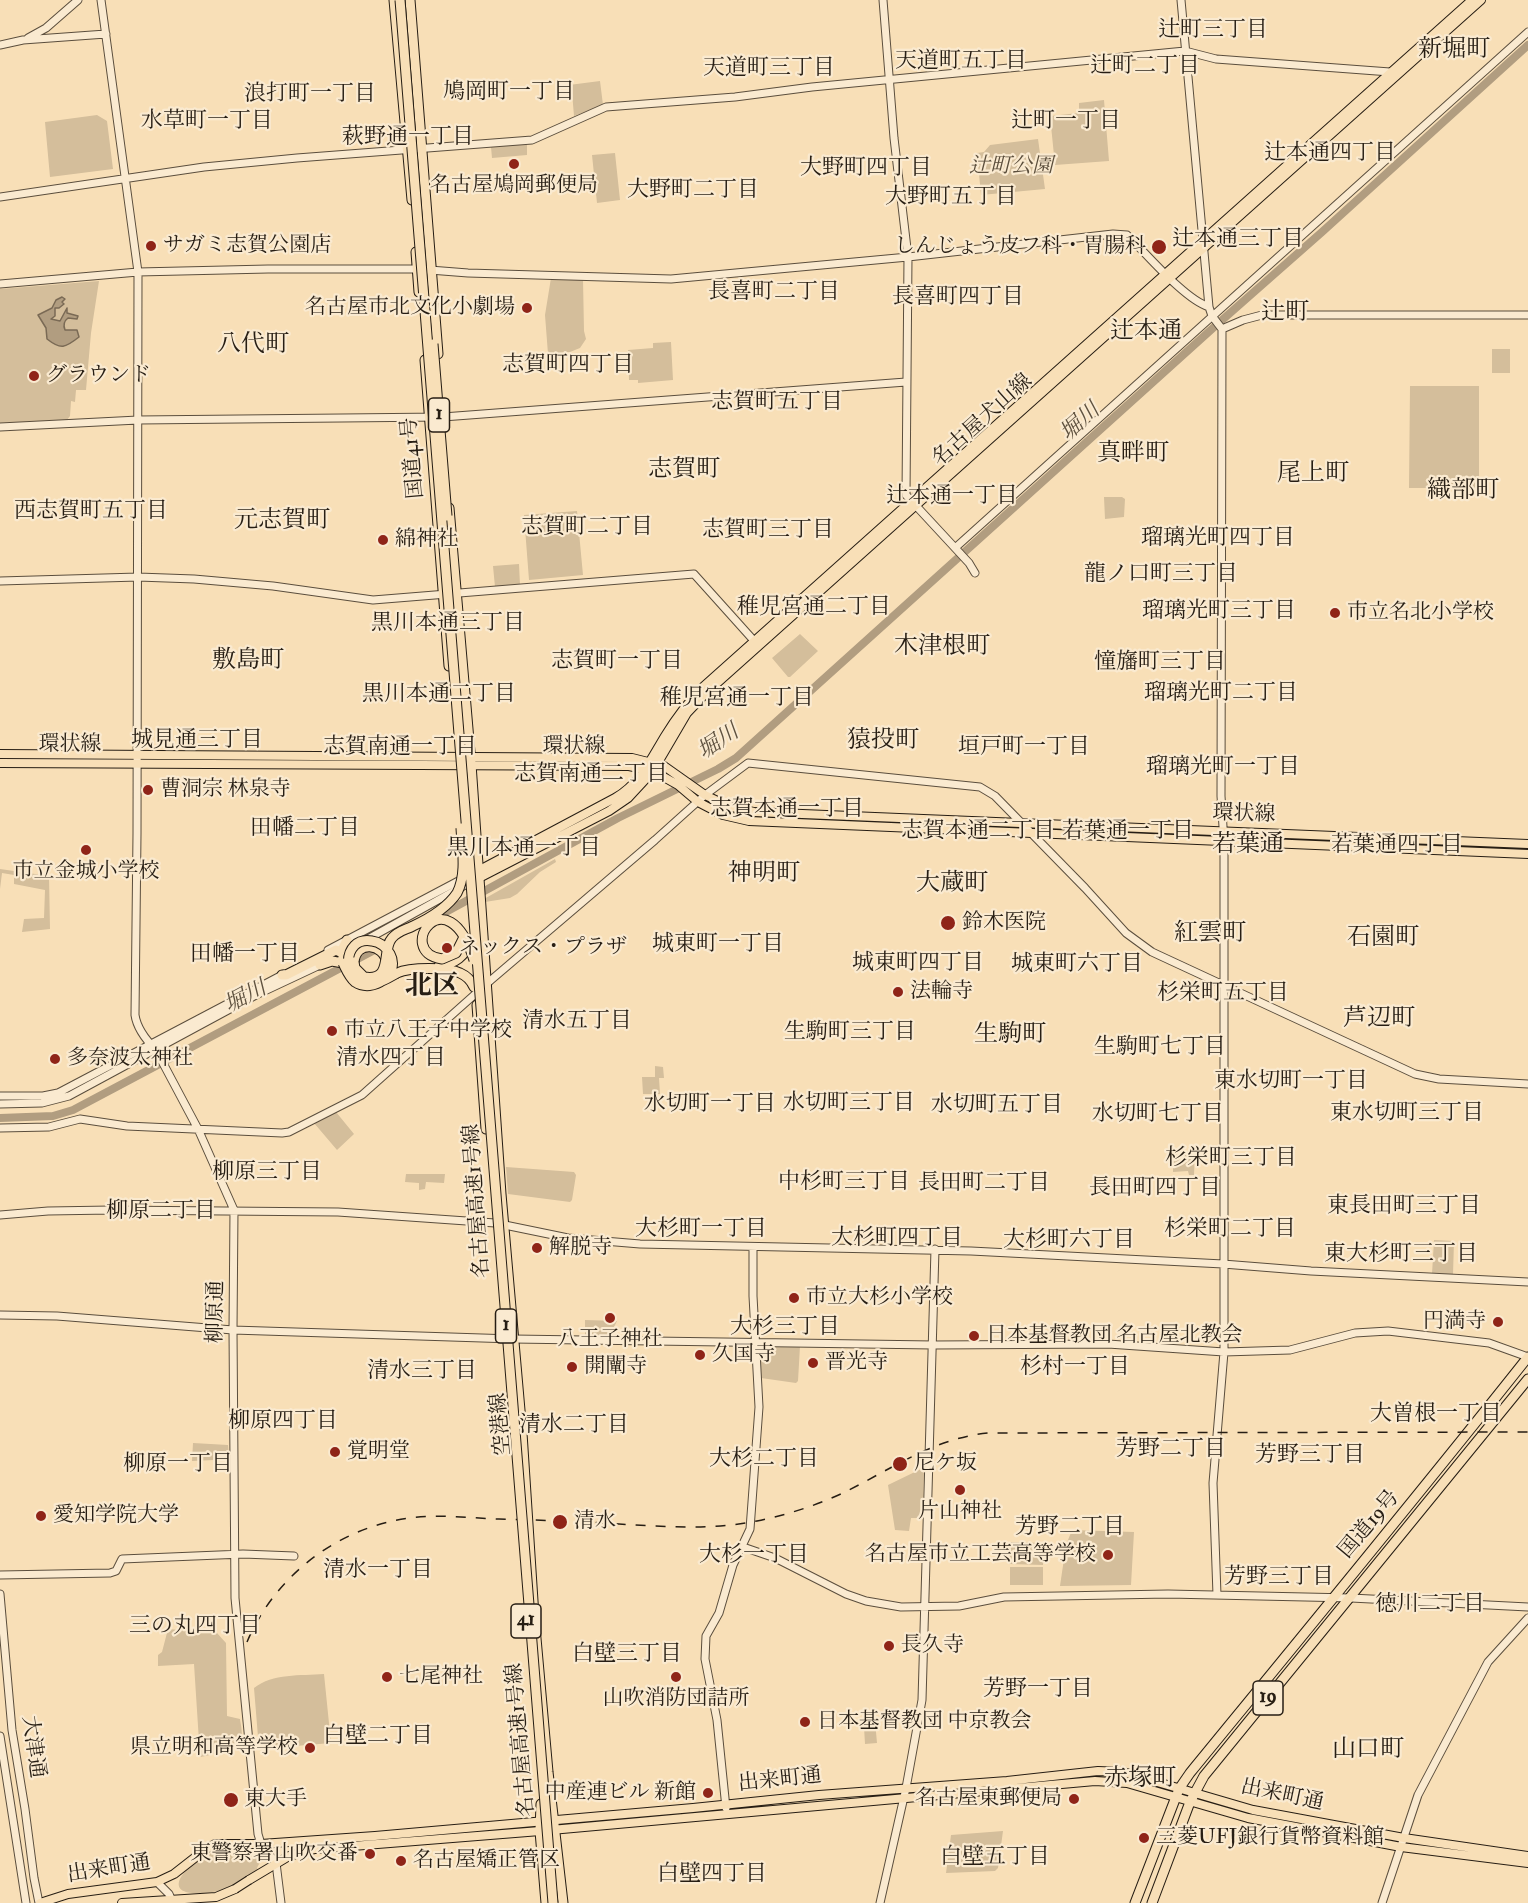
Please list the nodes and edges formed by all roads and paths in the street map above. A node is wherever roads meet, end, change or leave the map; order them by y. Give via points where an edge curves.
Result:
1 (78, 0) edge
2 (101, 0) edge
3 (394, 0) edge
4 (399, 0) edge
5 (405, 0) edge
6 (410, 0) edge
7 (883, 0) edge
8 (1181, 0) edge
9 (1472, 0) edge
10 (1481, 0) edge
11 (1528, 32) edge
12 (106, 34) junction
13 (23, 40) junction
14 (0, 45) edge
15 (1185, 51) junction
16 (1390, 72) junction
17 (889, 80) junction
18 (422, 148) junction
19 (407, 149) junction
20 (125, 179) junction
21 (0, 197) edge
22 (1204, 244) junction
23 (908, 257) junction
24 (417, 270) junction
25 (432, 271) junction
26 (138, 272) junction
27 (1168, 276) junction
28 (0, 284) edge
29 (1209, 306) junction
30 (1528, 315) edge
31 (1214, 317) junction
32 (1221, 327) junction
33 (906, 382) junction
34 (429, 417) junction
35 (443, 417) junction
36 (138, 420) junction
37 (0, 428) edge
38 (913, 503) junction
39 (956, 550) junction
40 (975, 573) dead end
41 (138, 577) junction
42 (0, 581) edge
43 (456, 594) junction
44 (443, 595) junction
45 (756, 643) junction
46 (460, 753) junction
47 (0, 754) edge
48 (137, 759) junction
49 (471, 761) junction
50 (0, 764) edge
51 (651, 766) junction
52 (690, 790) junction
53 (705, 795) junction
54 (698, 802) junction
55 (1022, 824) junction
56 (1032, 834) junction
57 (1224, 837) junction
58 (1528, 844) edge
59 (1528, 854) edge
60 (469, 878) junction
61 (479, 879) junction
62 (481, 904) joint
63 (471, 912) joint
64 (416, 925) junction
65 (346, 952) junction
66 (320, 965) joint
67 (431, 968) junction
68 (282, 975) joint
69 (486, 984) junction
70 (1223, 984) junction
71 (476, 993) junction
72 (150, 1044) junction
73 (156, 1050) junction
74 (486, 1080) junction
75 (1528, 1084) edge
76 (492, 1092) junction
77 (0, 1096) edge
78 (0, 1104) edge
79 (0, 1128) edge
80 (198, 1129) junction
81 (234, 1210) junction
82 (0, 1215) edge
83 (499, 1224) junction
84 (753, 1246) junction
85 (935, 1250) junction
86 (1223, 1264) junction
87 (1528, 1282) edge
88 (0, 1315) edge
89 (232, 1330) junction
90 (508, 1339) junction
91 (757, 1342) junction
92 (933, 1345) junction
93 (1224, 1352) junction
94 (1528, 1357) edge
95 (1528, 1379) edge
96 (743, 1547) junction
97 (234, 1555) junction
98 (294, 1556) dead end
99 (0, 1575) edge
100 (0, 1594) edge
101 (1217, 1595) junction
102 (1333, 1598) junction
103 (1351, 1598) junction
104 (925, 1606) junction
105 (1528, 1607) edge
106 (1528, 1618) edge
107 (0, 1736) edge
108 (906, 1788) junction
109 (1178, 1794) junction
110 (1192, 1797) junction
111 (903, 1798) junction
112 (726, 1809) junction
113 (541, 1821) junction
114 (554, 1824) junction
115 (540, 1831) junction
116 (1404, 1838) junction
117 (261, 1844) junction
118 (1401, 1847) junction
119 (1528, 1856) edge
120 (276, 1863) junction
121 (1528, 1863) edge
122 (157, 1882) junction
123 (173, 1901) edge
124 (26, 1903) edge
125 (40, 1903) edge
126 (122, 1903) edge
127 (281, 1903) edge
128 (546, 1903) edge
129 (554, 1903) edge
130 (563, 1903) edge
131 (880, 1903) edge
132 (1135, 1903) edge
133 (1152, 1903) edge
134 (1382, 1903) edge

1 - 13 street via 46,28
2 - 12 street, 柳原通
3 - 19 highway, 国道41号 / 41
4 - 46 highway, 1, bridge
5 - 46 highway, 1, bridge
6 - 18 highway, 国道41号 / 41
7 - 17 street
8 - 15 street
9 - 16 main road, 名古屋犬山線
10 - 22 main road, 名古屋犬山線
11 - 31 street
12 - 13 street
12 - 20 street, 柳原通
13 - 14 street
15 - 16 street via 1216,59
15 - 17 street
15 - 22 street
16 - 22 main road, 名古屋犬山線
17 - 18 street via 606,107 532,140
17 - 23 street
18 - 19 street
18 - 25 highway, 国道41号 / 41
19 - 20 street via 204,167
19 - 24 highway, 国道41号 / 41
20 - 21 street
20 - 26 street, 柳原通
22 - 27 main road, 名古屋犬山線
22 - 29 street
23 - 25 street via 670,279
23 - 27 street via 1127,235
23 - 33 street
24 - 25 street
24 - 26 street
24 - 34 highway, 国道41号 / 41
25 - 35 highway, 国道41号 / 41
26 - 28 street
26 - 36 street, 柳原通
27 - 29 street via 1200,304
27 - 38 main road, 名古屋犬山線
29 - 31 street
30 - 32 street via 1262,315
31 - 32 street
31 - 39 street
32 - 57 street
33 - 35 street
33 - 38 street via 906,495
34 - 35 street
34 - 36 street
34 - 44 highway, 国道41号 / 41
35 - 43 highway, 国道41号 / 41
36 - 37 street
36 - 41 street, 柳原通
38 - 39 street
38 - 45 main road, 名古屋犬山線
39 - 40 street
41 - 42 street
41 - 44 street via 273,586 373,600
41 - 48 street, 柳原通
43 - 44 street
43 - 45 street via 694,574
43 - 49 highway, 国道41号 / 41
44 - 46 highway, 国道41号 / 41
45 - 51 main road, 名古屋犬山線 via 681,710
46 - 48 main road, 環状線
46 - 49 main road, 環状線
46 - 60 highway, 国道41号 / 41
46 - 64 highway, bridge via 460,885 443,909
46 - 67 highway, bridge via 462,750 471,941 457,961
46 - 74 highway, 名古屋高速1号線 / 1, bridge
46 - 76 highway, 名古屋高速1号線 / 1, bridge via 472,831
47 - 48 main road, 環状線
48 - 50 main road, 環状線
48 - 72 street, 柳原通 via 135,1015
49 - 51 main road, 環状線
49 - 61 highway, 国道41号 / 41
51 - 52 main road, 環状線
51 - 61 main road, 名古屋犬山線 via 635,792 609,811
52 - 53 main road, 環状線
52 - 54 main road, 環状線
53 - 54 street
53 - 55 main road, 環状線 via 754,812
53 - 55 street via 748,763 980,788 995,796
54 - 56 main road, 環状線 via 723,815 749,821
54 - 69 street
55 - 56 street
55 - 57 main road, 環状線
56 - 57 main road, 環状線
56 - 70 street via 1126,933 1152,952
57 - 58 main road, 環状線
57 - 59 main road, 環状線
57 - 70 street
60 - 61 main road, 名古屋犬山線
60 - 63 highway, 国道41号 / 41, bridge
60 - 65 street
61 - 62 highway, 国道41号 / 41
62 - 69 highway, 空港線 / 41
63 - 71 highway, 空港線 / 41
64 - 65 highway, bridge via 390,939 388,946 387,957 387,963 385,968 374,977 359,974 354,962 357,952 370,946 384,954 386,958 388,966 378,979 360,978 352,970
64 - 76 highway, bridge via 441,917 452,921 454,923 456,925 458,927 461,931 462,942 456,953 435,958 426,951 422,940 425,929 435,920 453,923 456,925 457,926 460,929 468,942 480,982
65 - 66 highway
65 - 67 highway, bridge via 351,977 362,985 372,986 381,982 386,978 390,974 392,965 385,946 369,940 358,943 348,956 350,971 358,981 372,984 378,982 385,980 402,970
65 - 68 highway via 336,950
66 - 73 street
67 - 74 highway, bridge via 459,972 473,984
68 - 72 street
69 - 71 street
69 - 83 highway, 空港線 / 41
70 - 75 street via 1415,1074
70 - 86 street
71 - 80 street via 362,1095 300,1127 282,1133
71 - 83 highway, 空港線 / 41
72 - 73 street, 柳原通
72 - 77 street via 58,1093
73 - 78 street via 61,1099
73 - 80 street, 柳原通
74 - 129 highway, 名古屋高速1号線 / 1, bridge
76 - 129 highway, 名古屋高速1号線 / 1, bridge
79 - 80 street via 49,1127 80,1119 127,1126
80 - 81 street, 柳原通
81 - 82 street
81 - 83 street via 338,1212
81 - 89 street, 柳原通
83 - 84 street via 608,1242
83 - 90 highway, 空港線 / 41
84 - 85 street
84 - 91 street
85 - 86 street
85 - 92 street
86 - 87 street
86 - 93 street
88 - 89 street
89 - 90 street
89 - 97 street, 柳原通
90 - 91 street
90 - 113 highway, 空港線 / 41
90 - 114 highway, 空港線 / 41
91 - 92 street
91 - 96 street via 755,1473 750,1529
92 - 93 street via 1108,1344
92 - 104 street
93 - 94 street via 1290,1350 1354,1333 1388,1331 1489,1343
93 - 101 street via 1213,1483
94 - 102 highway, 国道19号 / 19
95 - 103 highway, 国道19号 / 19
96 - 104 street via 866,1601 901,1607
96 - 112 street via 733,1565 719,1613 706,1636 705,1659 717,1720
97 - 98 street
97 - 99 street via 122,1559 116,1571 110,1573
97 - 117 street, 柳原通 via 235,1599
100 - 125 street, 大津通 via 12,1731
101 - 102 street
101 - 104 street via 1004,1597 959,1606
102 - 103 street
102 - 109 highway, 国道19号 / 19
103 - 105 street
103 - 110 highway, 国道19号 / 19 via 1204,1776
104 - 108 street via 922,1700
106 - 116 street via 1488,1662 1418,1795
107 - 124 street, 大津通
108 - 109 main road, 出来町通 via 1111,1771 1124,1772
108 - 111 street
108 - 112 main road, 出来町通
109 - 110 main road, 出来町通
109 - 111 main road, 出来町通 via 1095,1780
109 - 132 highway, 国道19号 / 19
110 - 116 main road, 出来町通
110 - 118 main road, 出来町通 via 1248,1818
110 - 133 highway, 国道19号 / 19
111 - 112 main road, 出来町通
111 - 131 street
112 - 114 main road, 出来町通
113 - 114 main road, 出来町通
113 - 115 highway, 空港線 / 41
113 - 117 main road, 出来町通
114 - 115 main road, 出来町通
114 - 130 highway, 空港線 / 41
115 - 120 main road, 出来町通 via 315,1849
115 - 128 highway, 空港線 / 41
116 - 118 street
116 - 119 main road, 出来町通
117 - 120 street
117 - 122 main road, 出来町通 via 215,1844
118 - 121 main road, 出来町通
118 - 134 street
120 - 123 main road, 出来町通, bridge via 216,1897
120 - 127 street
122 - 123 street
122 - 125 main road, 出来町通 via 68,1894
123 - 126 main road, 出来町通

